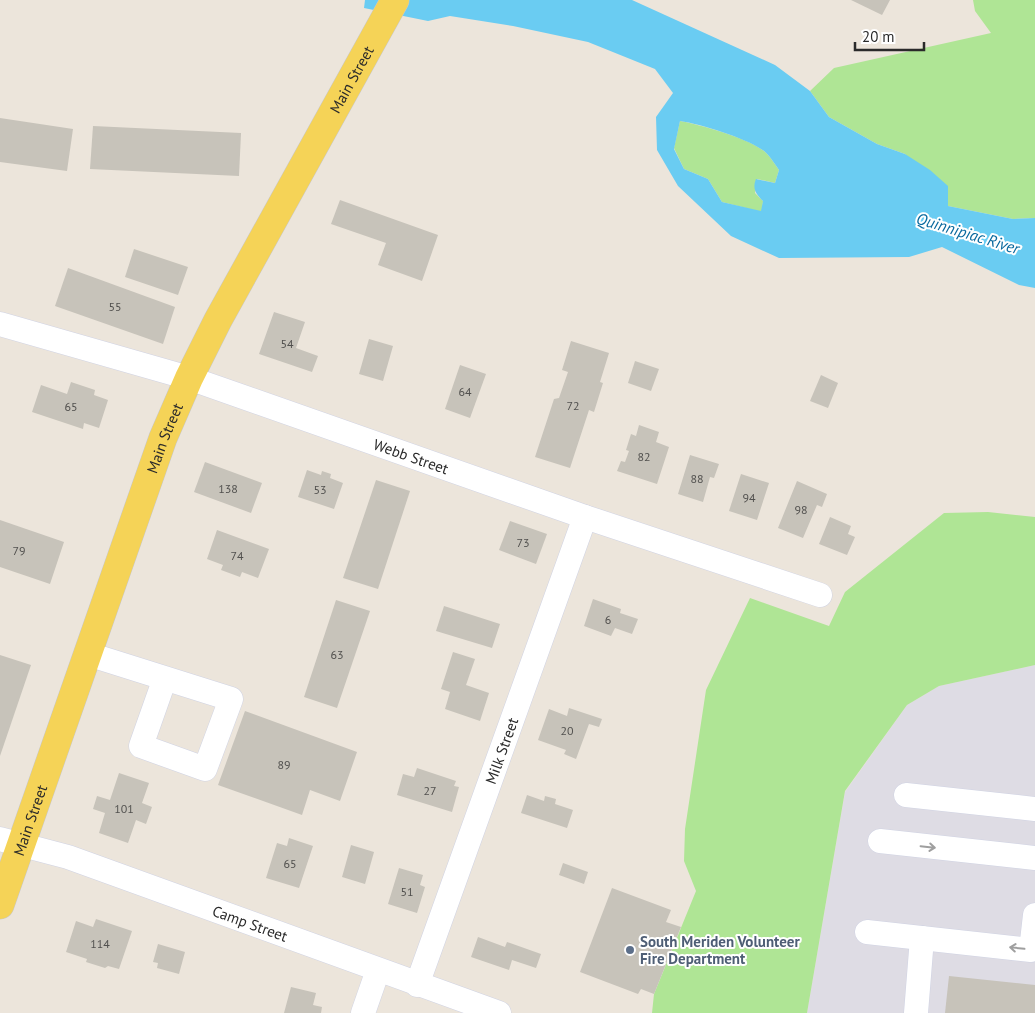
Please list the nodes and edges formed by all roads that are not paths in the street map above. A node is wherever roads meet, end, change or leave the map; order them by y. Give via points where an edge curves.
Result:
1 (390, 8) edge
2 (0, 324) edge
3 (189, 378) junction
4 (585, 517) junction
5 (820, 595) dead end
6 (88, 654) junction
7 (165, 678) dead end
8 (906, 795) dead end
9 (1035, 809) edge
10 (880, 841) dead end
11 (11, 842) edge
12 (1035, 858) edge
13 (0, 906) edge
14 (1035, 916) edge
15 (867, 932) dead end
16 (922, 938) junction
17 (378, 970) junction
18 (417, 985) junction
19 (363, 1013) edge
20 (499, 1013) edge
21 (916, 1013) edge

1 - 3 main road, Main Street
2 - 3 street, Webb Street
3 - 4 street, Webb Street
3 - 6 main road, Main Street via 163,438
4 - 5 street, Webb Street
4 - 18 street, Milk Street
6 - 7 street
6 - 11 main road, Main Street
8 - 9 street
10 -> 12 street
11 - 13 main road, Main Street
11 - 17 street, Camp Street via 68,857
14 -> 16 street via 1032,950
15 - 16 street
16 - 21 street
17 - 18 street, Camp Street
17 - 19 street
18 - 20 street, Camp Street

